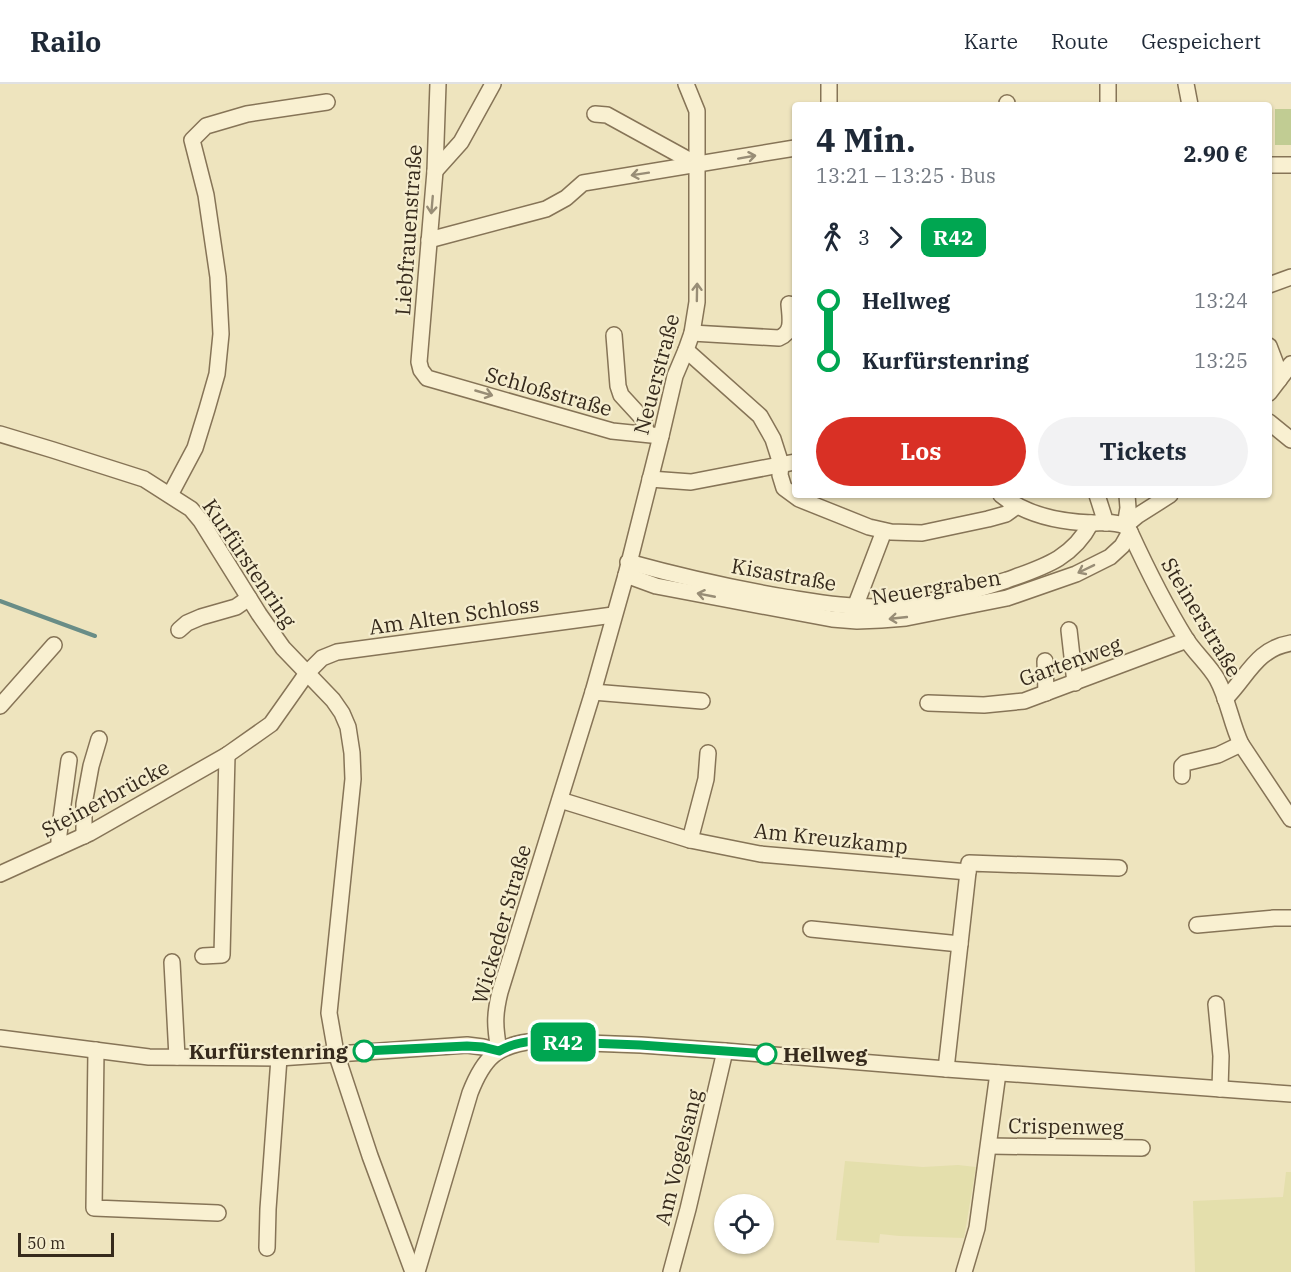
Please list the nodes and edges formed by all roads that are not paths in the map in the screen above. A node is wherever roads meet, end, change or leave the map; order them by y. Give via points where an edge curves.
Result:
1 (438, 84) edge
2 (493, 84) edge
3 (829, 84) edge
4 (1108, 84) edge
5 (1186, 84) edge
6 (691, 85) edge
7 (327, 102) dead end
8 (829, 102) edge
9 (1108, 102) edge
10 (1189, 102) edge
11 (595, 114) dead end
12 (792, 149) edge
13 (698, 165) junction
14 (1272, 165) edge
15 (1291, 165) edge
16 (435, 171) junction
17 (429, 240) junction
18 (1291, 277) edge
19 (1272, 284) edge
20 (789, 304) dead end
21 (692, 333) junction
22 (614, 334) dead end
23 (686, 350) junction
24 (1272, 354) edge
25 (1291, 364) edge
26 (427, 378) joint
27 (1279, 380) junction
28 (1272, 389) edge
29 (1272, 424) edge
30 (0, 434) edge
31 (654, 435) junction
32 (1291, 440) edge
33 (788, 463) edge
34 (650, 479) junction
35 (792, 494) edge
36 (170, 495) junction
37 (798, 498) edge
38 (1005, 498) edge
39 (1097, 498) edge
40 (1127, 498) edge
41 (1165, 498) edge
42 (1017, 506) junction
43 (1099, 523) junction
44 (1127, 529) junction
45 (884, 531) junction
46 (627, 568) junction
47 (249, 598) junction
48 (855, 607) junction
49 (614, 615) junction
50 (179, 630) dead end
51 (1069, 630) dead end
52 (1187, 640) junction
53 (1291, 644) edge
54 (54, 645) dead end
55 (1045, 661) dead end
56 (307, 673) junction
57 (1075, 683) junction
58 (592, 692) junction
59 (1046, 693) junction
60 (1225, 699) junction
61 (702, 701) dead end
62 (928, 703) dead end
63 (0, 706) edge
64 (99, 739) dead end
65 (1241, 744) junction
66 (708, 753) dead end
67 (227, 755) junction
68 (69, 760) dead end
69 (1182, 776) dead end
70 (560, 800) junction
71 (1291, 819) edge
72 (84, 836) junction
73 (690, 840) junction
74 (59, 847) junction
75 (968, 868) junction
76 (1119, 868) dead end
77 (0, 873) edge
78 (1291, 918) edge
79 (1197, 925) dead end
80 (811, 929) dead end
81 (960, 944) junction
82 (203, 957) dead end
83 (172, 963) dead end
84 (1216, 1004) dead end
85 (0, 1038) edge
86 (96, 1050) junction
87 (499, 1051) junction
88 (725, 1051) junction
89 (336, 1053) junction
90 (177, 1057) junction
91 (279, 1058) junction
92 (946, 1069) junction
93 (998, 1072) junction
94 (1220, 1089) junction
95 (1291, 1094) edge
96 (989, 1146) junction
97 (1142, 1148) dead end
98 (218, 1213) dead end
99 (267, 1248) dead end
100 (415, 1272) edge
101 (671, 1272) edge
102 (964, 1272) edge

1 - 16 street, Liebfrauenstraße
2 - 16 street via 462,142
3 - 8 street
4 - 9 street
5 - 10 street
6 - 13 street, Neuerstraße via 697,111
7 - 36 street via 247,114 206,126 192,140 206,195 218,277 221,334 217,374 195,448
11 - 13 street via 607,115
13 -> 12 street
13 -> 17 street via 583,183 546,209
21 -> 13 street, Neuerstraße via 697,302
14 - 15 street
16 -> 17 street, Liebfrauenstraße
17 - 26 street, Liebfrauenstraße via 419,362
18 - 19 street
20 - 21 street via 790,328 779,338
21 - 23 street, Neuerstraße
22 - 31 street via 621,395
23 - 31 street, Neuerstraße
23 - 33 street via 760,416
24 - 27 street
25 - 27 street
26 -> 31 street, Schloßstraße via 612,431
27 - 28 street
29 - 32 street
30 - 36 street, Kurfürstenring via 144,479
31 - 34 street, Neuerstraße
33 - 34 street via 691,482
33 - 35 street via 780,475 784,488
34 - 46 street, Neuerstraße
36 - 47 street, Kurfürstenring via 201,522
37 - 45 street
38 - 42 street
39 - 43 street
40 - 44 street
41 - 44 street, Neuergraben via 1137,516
42 - 43 street via 1074,522
42 - 45 street via 1006,514 922,533
43 - 44 street via 1114,523
43 - 48 street, Kisastraße via 1043,567 930,601
44 -> 46 street, Neuergraben via 1122,546 1110,557 1076,573 1007,598 881,620 832,619 656,586
44 - 52 street, Steinerstraße
45 - 48 street
46 - 48 street, Kisastraße
46 - 49 street, Neuerstraße
47 - 50 street via 236,608 201,617
47 - 56 street, Kurfürstenring via 283,648
49 - 56 street, Am Alten Schloss via 337,652 322,658
49 - 58 street, Wickeder Straße
51 - 57 street
52 - 57 street, Gartenweg
52 - 60 street, Steinerstraße via 1216,678
53 - 60 street via 1265,653
54 - 63 street
55 - 59 street
56 - 67 street, Steinerbrücke via 271,724
56 - 89 street, Kurfürstenring via 342,713 352,753 353,778 329,1012
57 - 59 street, Gartenweg
58 - 61 street
58 - 70 street, Wickeder Straße
59 - 62 street, Gartenweg via 1024,701 984,705
60 - 65 street, Steinerstraße
64 - 72 street via 84,804
65 - 69 street via 1185,764
65 - 71 street, Steinerstraße
66 - 73 street via 706,779
67 - 72 street, Steinerbrücke
67 - 82 street via 222,955
68 - 74 street
70 - 73 street, Am Kreuzkamp
70 - 87 street, Wickeder Straße via 496,1009
72 - 74 street, Steinerbrücke
73 - 75 street, Am Kreuzkamp via 760,854
74 - 77 street, Steinerbrücke
75 - 76 street, Am Kreuzkamp
75 - 81 street
78 - 79 street
80 - 81 street
81 - 92 street
83 - 90 street
84 - 94 street
85 - 86 street
86 - 90 street
86 - 98 street via 94,1208
87 - 88 street via 535,1041
87 - 89 street via 467,1046
87 - 100 street via 480,1070 470,1092
88 - 92 street
88 - 101 street, Am Vogelsang
89 - 91 street
89 - 100 street, Kurfürstenring
90 - 91 street
91 - 99 street
92 - 93 street
93 - 94 street
93 - 96 street
94 - 95 street
96 - 97 street, Crispenweg
96 - 102 street via 977,1228

